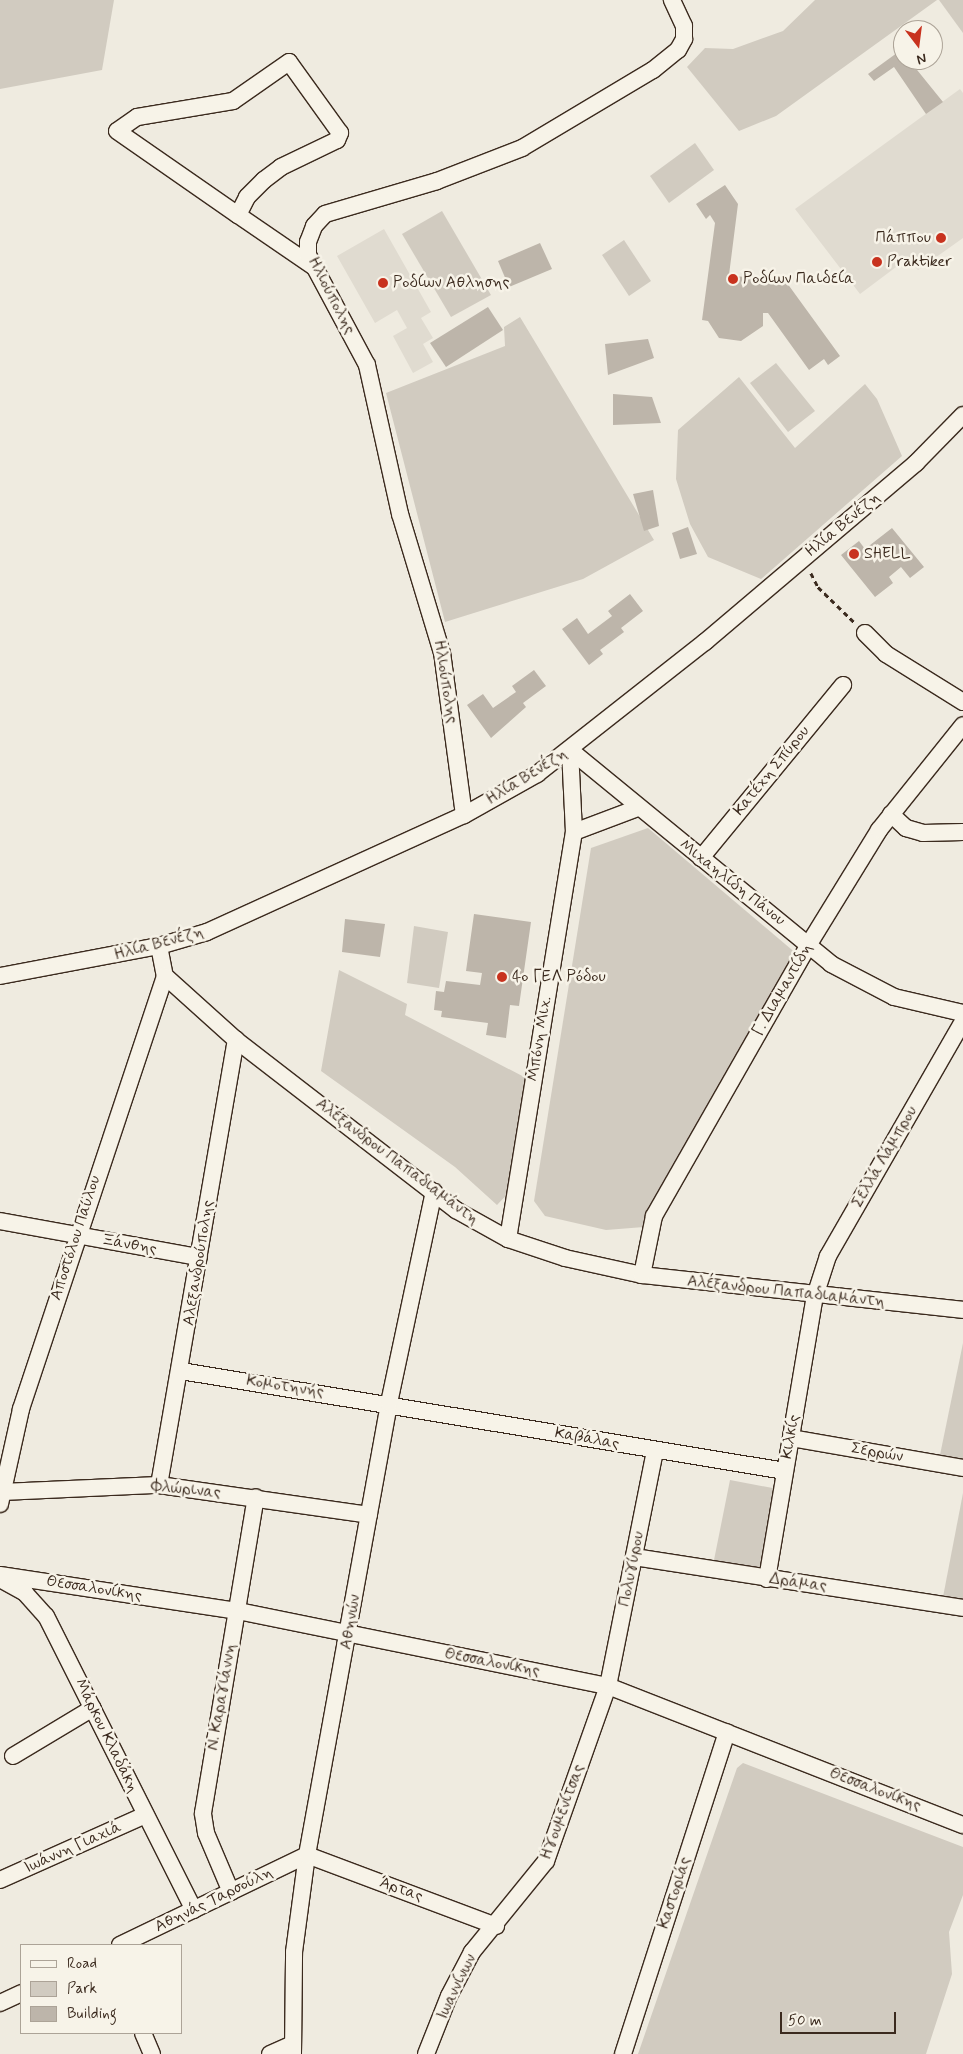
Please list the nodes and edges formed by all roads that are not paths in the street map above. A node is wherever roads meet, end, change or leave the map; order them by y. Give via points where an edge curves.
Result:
1 (672, 0) edge
2 (238, 215) junction
3 (314, 267) junction
4 (963, 415) edge
5 (864, 633) road end
6 (843, 685) dead end
7 (963, 702) edge
8 (963, 725) edge
9 (570, 750) junction
10 (638, 808) junction
11 (891, 814) junction
12 (464, 815) junction
13 (574, 832) junction
14 (963, 832) edge
15 (701, 858) junction
16 (809, 944) junction
17 (159, 946) junction
18 (0, 976) edge
19 (165, 976) junction
20 (963, 1013) edge
21 (963, 1021) edge
22 (236, 1040) junction
23 (434, 1192) junction
24 (0, 1221) edge
25 (76, 1235) junction
26 (508, 1239) junction
27 (199, 1257) junction
28 (642, 1275) junction
29 (815, 1296) junction
30 (963, 1310) edge
31 (182, 1370) junction
32 (389, 1403) junction
33 (791, 1438) junction
34 (655, 1451) junction
35 (963, 1468) edge
36 (785, 1471) junction
37 (159, 1485) junction
38 (256, 1497) junction
39 (1, 1498) edge
40 (369, 1515) junction
41 (634, 1558) junction
42 (0, 1574) edge
43 (0, 1579) edge
44 (767, 1579) junction
45 (963, 1608) edge
46 (238, 1611) junction
47 (350, 1634) junction
48 (608, 1686) junction
49 (93, 1708) junction
50 (727, 1732) junction
51 (14, 1756) dead end
52 (145, 1815) junction
53 (963, 1825) edge
54 (307, 1855) junction
55 (0, 1880) edge
56 (231, 1892) junction
57 (194, 1910) junction
58 (496, 1926) junction
59 (122, 1944) edge
60 (20, 1993) edge
61 (0, 2003) edge
62 (143, 2034) edge
63 (292, 2049) edge
64 (152, 2054) edge
65 (270, 2054) edge
66 (426, 2054) edge
67 (623, 2054) edge

1 - 3 street, Ηλιούπολης via 684,26 684,39 668,59 522,148 437,181 325,214 314,226 308,242
2 - 2 street via 117,131 137,117 233,101 289,62 340,133 337,140 281,167 264,180 247,197
2 - 3 street
3 - 12 street, Ηλιούπολης via 367,365 400,514 442,653
4 - 9 street, Ηλία Βενέζη via 916,463
5 - 7 street via 886,654
6 - 15 street, Κατέχη Σπύρου
8 - 11 street, Γ. Διαμαντίδη
9 - 10 street, Μιχαηλίδη Πάνου
9 - 12 street, Ηλία Βενέζη via 536,774
9 - 13 street, Μπόνη Μιχ.
10 - 13 street
10 - 15 street, Μιχαηλίδη Πάνου
11 - 14 street via 906,828 923,833
11 - 16 street, Γ. Διαμαντίδη via 858,860
12 - 17 street, Ηλία Βενέζη via 207,932
13 - 26 street, Μπόνη Μιχ.
15 - 16 street, Μιχαηλίδη Πάνου
16 - 20 street, Μιχαηλίδη Πάνου via 831,964 894,997
16 - 28 street, Γ. Διαμαντίδη via 654,1216
17 - 18 street, Ηλία Βενέζη
17 - 19 street
19 - 22 street, Αλέξανδρου Παπαδιαμάντη
19 - 25 street, Αποστόλου Παύλου
21 - 29 street, Σελλά Λάμπρου via 828,1256
22 - 23 street, Αλέξανδρου Παπαδιαμάντη
22 - 27 street, Αλεξανδρούπολης
23 - 26 street, Αλέξανδρου Παπαδιαμάντη via 478,1225
23 - 32 street, Αθηνών
24 - 25 street, Ξάνθης
25 - 27 street, Ξάνθης
25 - 39 street, Αποστόλου Παύλου via 20,1409
26 - 28 street, Αλέξανδρου Παπαδιαμάντη via 565,1258
27 - 31 street, Αλεξανδρούπολης
28 - 29 street, Αλέξανδρου Παπαδιαμάντη
29 - 30 street, Αλέξανδρου Παπαδιαμάντη
29 - 33 street, Κιλκίς
31 - 32 street, Κομοτηνής
31 - 37 street, Αλεξανδρούπολης
32 - 34 street, Καβάλας
32 - 40 street, Αθηνών
33 - 35 street, Σερρών
33 - 36 street, Κιλκίς
34 - 36 street, Καβάλας
34 - 41 street, Πολυγύρου
36 - 44 street, Κιλκίς
37 - 38 street, Φλώρινας
37 - 39 street, Φλώρινας
38 - 40 street, Φλώρινας
38 - 46 street, Ν. Καραγιάννη
40 - 47 street, Αθηνών
41 - 44 street, Δράμας
41 - 48 street, Πολυγύρου
42 - 46 street, Θεσσαλονίκης
43 - 49 street, Μάρκου Κλαδάκη via 25,1593 46,1616
44 - 45 street, Δράμας
46 - 47 street, Θεσσαλονίκης
46 - 56 street, Ν. Καραγιάννη via 202,1813 206,1834
47 - 48 street, Θεσσαλονίκης
47 - 54 street, Αθηνών
48 - 50 street, Θεσσαλονίκης
48 - 58 street, Ηγουμενίτσας via 546,1860
49 - 51 street
49 - 52 street, Μάρκου Κλαδάκη
50 - 53 street, Θεσσαλονίκης
50 - 67 street, Καστοριάς
52 - 55 street, Ιωάννη Γιαχιά
52 - 57 street, Μάρκου Κλαδάκη
54 - 56 street, Αθηνάς Ταρσούλη
54 - 58 street, Άρτας
54 - 63 street, Αθηνών via 294,1952
56 - 57 street, Αθηνάς Ταρσούλη
57 - 59 street, Αθηνάς Ταρσούλη
58 - 66 street, Ιωαννίνων via 472,1952 456,1981
60 - 61 street
62 - 64 street
63 - 65 street

